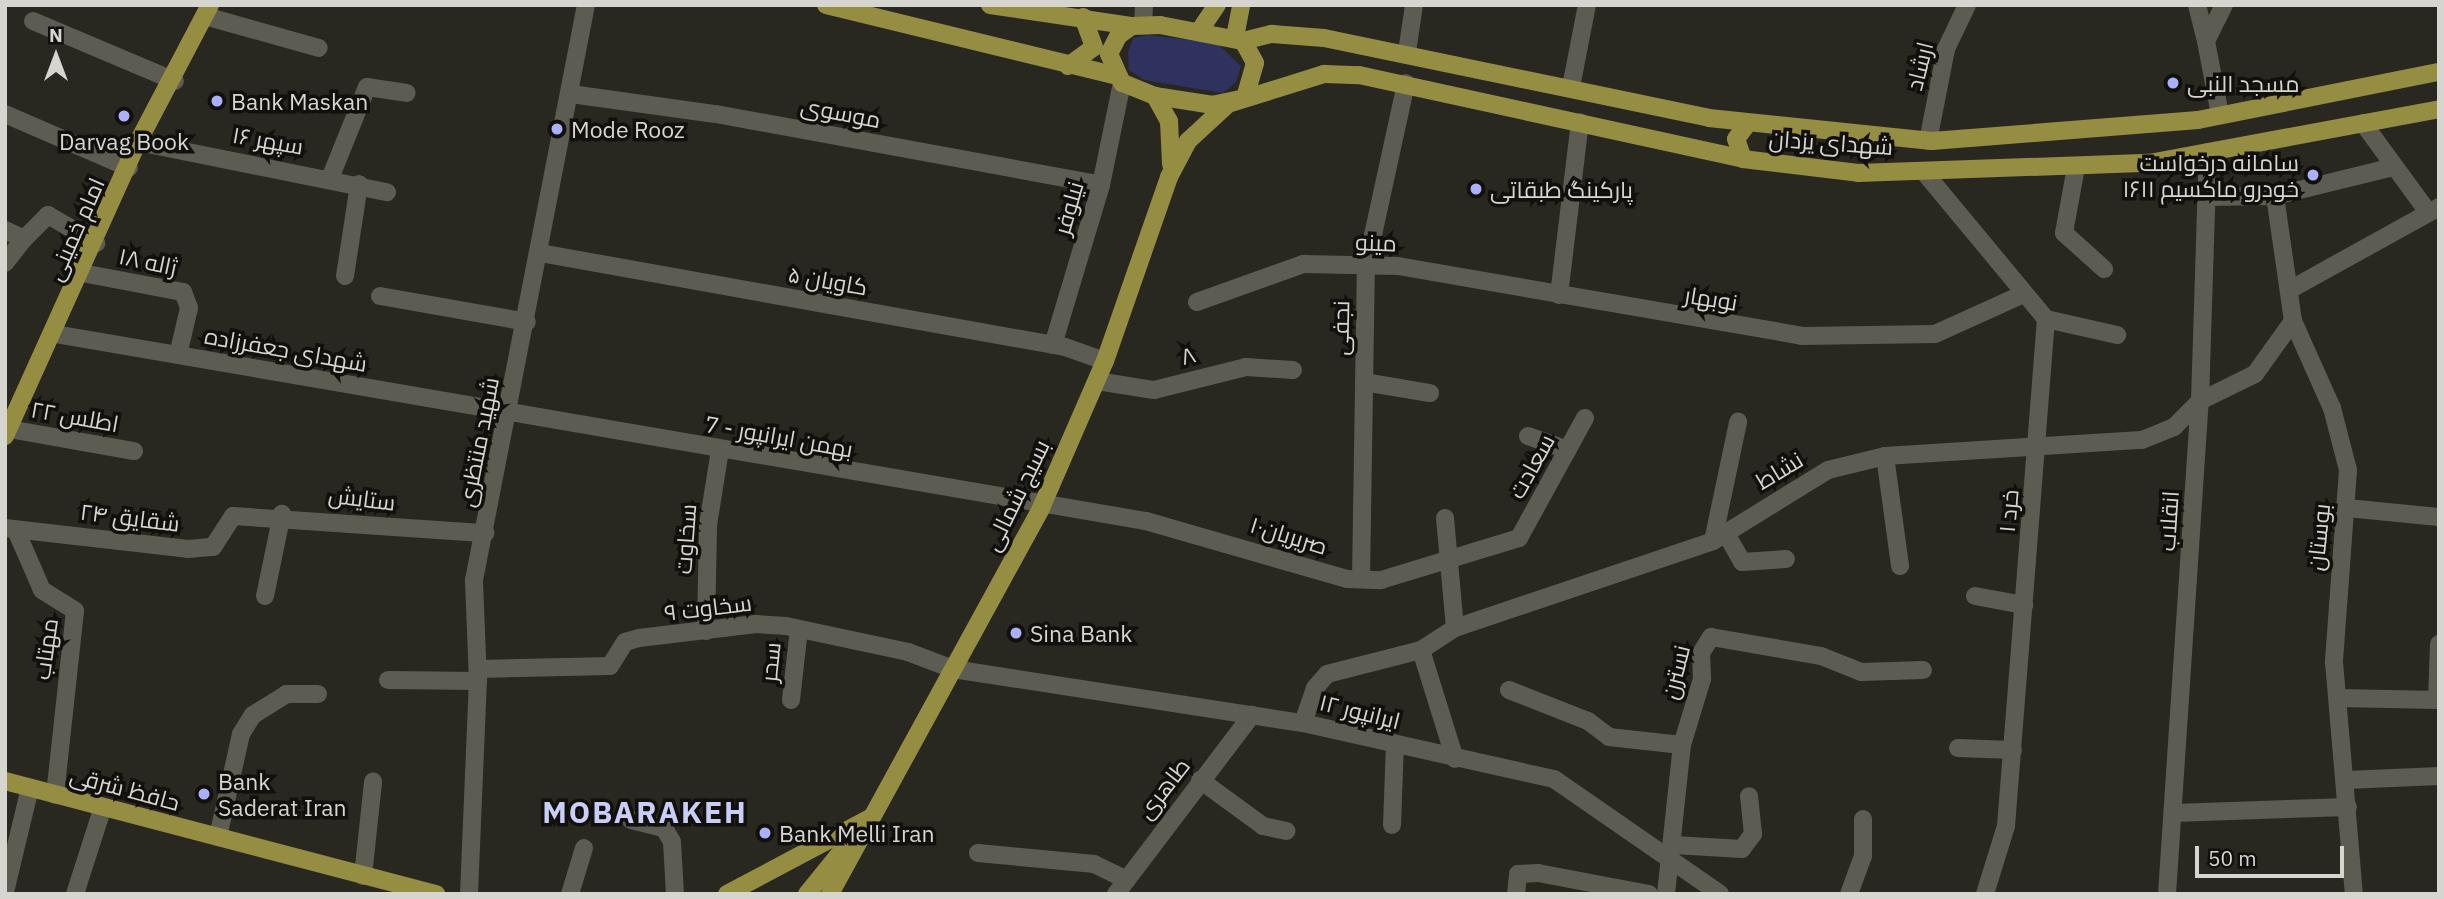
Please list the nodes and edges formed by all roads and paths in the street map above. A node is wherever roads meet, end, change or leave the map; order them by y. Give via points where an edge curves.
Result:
1 (586, 5) edge
2 (826, 5) edge
3 (990, 5) edge
4 (1144, 5) edge
5 (1217, 5) edge
6 (1241, 5) edge
7 (1415, 5) edge
8 (1587, 5) edge
9 (1967, 5) edge
10 (2197, 5) edge
11 (2224, 5) edge
12 (208, 10) edge
13 (1083, 17) junction
14 (33, 22) dead end
15 (1138, 26) junction
16 (1200, 30) junction
17 (1239, 39) junction
18 (2206, 41) junction
19 (319, 48) dead end
20 (1407, 52) junction
21 (1068, 66) junction
22 (2439, 72) edge
23 (1119, 80) junction
24 (175, 81) junction
25 (1406, 82) junction
26 (1572, 88) junction
27 (407, 93) dead end
28 (571, 94) junction
29 (1155, 96) junction
30 (1228, 104) junction
31 (2439, 109) edge
32 (5, 114) edge
33 (1685, 114) junction
34 (2220, 115) junction
35 (1580, 122) junction
36 (1748, 123) junction
37 (2364, 123) junction
38 (1928, 141) junction
39 (138, 142) junction
40 (1673, 143) junction
41 (2208, 152) junction
42 (1743, 159) junction
43 (2076, 167) junction
44 (2393, 167) junction
45 (128, 168) junction
46 (1924, 172) junction
47 (331, 176) junction
48 (1169, 177) junction
49 (359, 184) junction
50 (1101, 185) junction
51 (387, 192) dead end
52 (2275, 196) junction
53 (2207, 197) junction
54 (2434, 210) edge
55 (5, 230) edge
56 (23, 239) junction
57 (96, 243) junction
58 (540, 253) junction
59 (5, 262) edge
60 (1366, 267) junction
61 (2104, 268) dead end
62 (82, 273) junction
63 (345, 276) dead end
64 (2293, 288) junction
65 (2023, 294) junction
66 (1559, 295) junction
67 (380, 296) dead end
68 (1197, 302) dead end
69 (2046, 319) junction
70 (2294, 321) junction
71 (527, 322) junction
72 (55, 334) junction
73 (2117, 335) dead end
74 (1053, 345) junction
75 (178, 355) junction
76 (1105, 360) junction
77 (1293, 370) dead end
78 (1097, 381) junction
79 (1364, 382) junction
80 (1430, 393) dead end
81 (2200, 401) junction
82 (509, 413) junction
83 (1585, 418) dead end
84 (1738, 422) dead end
85 (6, 434) edge
86 (1528, 436) dead end
87 (2039, 448) junction
88 (720, 450) junction
89 (1567, 450) junction
90 (134, 451) dead end
91 (1885, 456) junction
92 (1041, 508) junction
93 (2347, 508) junction
94 (282, 514) junction
95 (233, 516) joint
96 (2439, 517) edge
97 (1445, 519) dead end
98 (12, 532) edge
99 (485, 533) junction
100 (1719, 536) junction
101 (1519, 538) joint
102 (1786, 559) dead end
103 (1449, 564) junction
104 (1900, 566) dead end
105 (1361, 579) junction
106 (265, 596) dead end
107 (1975, 596) dead end
108 (2024, 605) junction
109 (1455, 628) junction
110 (799, 629) junction
111 (706, 631) junction
112 (2439, 644) edge
113 (1421, 650) junction
114 (953, 668) junction
115 (1923, 670) dead end
116 (478, 675) junction
117 (388, 680) dead end
118 (1509, 690) dead end
119 (318, 694) dead end
120 (2339, 698) junction
121 (791, 700) dead end
122 (2438, 700) edge
123 (1252, 715) junction
124 (1303, 723) junction
125 (1395, 745) junction
126 (1682, 745) junction
127 (1958, 748) dead end
128 (2013, 750) junction
129 (1455, 759) junction
130 (2439, 776) edge
131 (1200, 780) junction
132 (2347, 780) junction
133 (5, 781) edge
134 (373, 782) dead end
135 (30, 788) junction
136 (55, 794) junction
137 (1749, 796) dead end
138 (103, 807) junction
139 (2348, 807) junction
140 (2174, 813) junction
141 (870, 818) junction
142 (1863, 819) dead end
143 (631, 820) dead end
144 (1392, 825) dead end
145 (1286, 831) dead end
146 (218, 837) junction
147 (584, 848) dead end
148 (978, 853) dead end
149 (1673, 853) junction
150 (363, 876) junction
151 (1120, 886) edge
152 (1721, 889) edge
153 (5, 892) edge
154 (1987, 893) edge
155 (75, 894) edge
156 (436, 894) edge
157 (469, 894) edge
158 (570, 894) edge
159 (675, 894) edge
160 (727, 894) edge
161 (807, 894) edge
162 (830, 894) edge
163 (1516, 894) edge
164 (1649, 894) edge
165 (1667, 894) edge
166 (1849, 894) edge
167 (2167, 894) edge
168 (2354, 894) edge

1 - 28 street, شهید منتظری
2 - 21 main road
3 - 13 main road, شهدای یزدان
4 - 15 street
5 - 16 main road
6 - 17 main road
7 - 20 street
8 - 26 street
9 - 38 street, ارشاد via 1945,49
10 - 18 street
11 - 18 street
12 - 19 street
12 - 24 main road, امام خمینی
13 - 15 main road, شهدای یزدان
13 - 21 main road via 1094,47
14 - 24 street
15 - 16 main road, شهدای یزدان
15 - 23 main road via 1109,54
16 - 17 main road, شهدای یزدان
17 - 20 main road, شهدای یزدان via 1300,35
17 - 30 main road, بسیج شمالی via 1255,63 1253,79 1245,98
18 - 34 street
20 - 26 main road, شهدای یزدان
21 - 23 main road
22 - 34 main road, شهدای یزدان
23 - 29 main road
23 - 50 street, نیلوفر
24 - 39 main road, امام خمینی
25 - 30 main road, شهدای یزدان via 1324,74
25 - 35 main road, شهدای یزدان
25 - 60 street, نجفی
26 - 33 main road, شهدای یزدان
27 - 47 street via 367,87
28 - 50 street, موسوی
28 - 58 street, شهید منتظری
29 - 30 main road
29 - 48 main road, بسیج شمالی via 1174,144
30 - 48 main road, بسیج شمالی via 1188,141
31 - 37 main road, شهدای یزدان
32 - 45 street
33 - 36 main road, شهدای یزدان
33 - 40 main road via 1689,132
34 - 38 main road, شهدای یزدان
35 - 40 main road, شهدای یزدان
35 - 66 street
36 - 38 main road, شهدای یزدان
36 - 42 main road via 1735,139
37 - 41 main road, شهدای یزدان
37 - 44 street
39 - 45 main road, امام خمینی
39 - 47 street, سپهر ۱۶
40 - 42 main road, شهدای یزدان
41 - 43 main road, شهدای یزدان
41 - 53 street, انقلاب
42 - 46 main road, شهدای یزدان via 1858,173
43 - 46 main road, شهدای یزدان
43 - 61 street via 2064,233
44 - 52 street
44 - 54 street
45 - 57 main road, امام خمینی
46 - 65 street
47 - 49 street, سپهر ۱۶
48 - 76 main road, بسیج شمالی
49 - 51 street, سپهر ۱۶
49 - 63 street
50 - 74 street, نیلوفر
52 - 53 street
52 - 64 street, بوستان
53 - 81 street, انقلاب
54 - 64 street
55 - 56 street
56 - 57 street via 48,215
56 - 59 street
57 - 62 main road, امام خمینی
58 - 71 street, شهید منتظری
58 - 74 street, کاویان ۵
60 - 66 street, مینو via 1398,266
60 - 68 street, مینو via 1303,264
60 - 79 street, نجفی
62 - 72 main road, امام خمینی
62 - 75 street, ژاله ۱۸ via 183,292 189,308
64 - 70 street, بوستان
65 - 66 street, نوبهار via 1936,334 1802,336
65 - 69 street
67 - 71 street
69 - 73 street
69 - 87 street, خرد ۱
70 - 81 street, نشاط via 2255,374
70 - 93 street, بوستان via 2332,408 2348,470
71 - 82 street, شهید منتظری
72 - 75 street, شهدای جعفرزاده
72 - 85 main road, امام خمینی
74 - 76 street, کاویان ۵
75 - 82 street, شهدای جعفرزاده
76 - 78 main road, بسیج شمالی
77 - 78 street, ۸ via 1246,367 1154,390
78 - 92 main road, بسیج شمالی
79 - 80 street
79 - 105 street, نجفی
81 - 87 street, نشاط via 2174,427 2142,440
81 - 140 street, انقلاب
82 - 88 street, بهمن ایرانپور - 7
82 - 99 street, شهید منتظری
83 - 89 street, سعادت
84 - 100 street
85 - 90 street, اطلس ۲۲
86 - 89 street
87 - 91 street, نشاط
87 - 108 street, خرد ۱
88 - 92 street, بهمن ایرانپور - 7
88 - 111 street, سخاوت via 708,525
89 - 101 street, سعادت
91 - 100 street, نشاط via 1828,470
91 - 104 street
92 - 105 street, صریریان۱۰ via 1146,521
92 - 114 main road, بسیج شمالی
93 - 96 street
93 - 120 street, بوستان via 2333,662
94 - 95 street, ستایش
94 - 99 street, ستایش
94 - 106 street
95 - 98 street, شقایق ۲۴ via 213,547
97 - 103 street
98 - 136 street, مهتاب via 42,590 75,611
99 - 116 street, شهید منتظری via 474,579
100 - 102 street via 1742,562
100 - 109 street, نشاط
101 - 103 street, صریریان۱۰
103 - 105 street, صریریان۱۰
103 - 109 street
107 - 108 street
108 - 128 street, خرد ۱
109 - 113 street, نشاط
110 - 111 street, سخاوت ۹ via 757,624
110 - 114 street, سخاوت ۹
110 - 121 street, سحر
111 - 116 street, سخاوت ۹ via 625,642 610,666
112 - 122 street
113 - 124 street, نشاط via 1327,674 1315,688
113 - 129 street
114 - 123 street, ایرانپور ۱۲
114 - 141 main road, بسیج شمالی
115 - 126 street, نسترن via 1861,672 1821,656 1711,636 1701,653 1703,679
116 - 117 street
116 - 157 street, شهید منتظری
118 - 126 street via 1588,721 1609,737
119 - 146 street via 286,694 253,715 241,734
120 - 122 street
120 - 132 street, بوستان
123 - 124 street, ایرانپور ۱۲
123 - 131 street, طاهری
124 - 125 street, ایرانپور ۱۲
125 - 129 street, ایرانپور ۱۲
125 - 144 street
126 - 149 street, نسترن
127 - 128 street
128 - 154 street, خرد ۱ via 2006,826
129 - 149 street, ایرانپور ۱۲ via 1554,779
130 - 132 street
131 - 145 street via 1263,825
131 - 151 street, طاهری
132 - 139 street, بوستان
133 - 135 main road, حافظ شرقی
134 - 150 street
135 - 136 main road, حافظ شرقی
135 - 153 street
136 - 138 main road, حافظ شرقی
137 - 149 street via 1753,834 1742,849
138 - 146 main road, حافظ شرقی
138 - 155 street
139 - 140 street
139 - 168 street, بوستان
140 - 167 street, انقلاب
141 - 160 main road
141 - 161 main road, بسیج شمالی
141 - 162 main road, بسیج شمالی
142 - 166 street via 1863,856
143 - 159 street via 664,828 672,842
146 - 150 main road, حافظ شرقی
147 - 158 street
148 - 151 street via 1085,862
149 - 152 street, ایرانپور ۱۲
149 - 165 street, نسترن
150 - 156 main road, حافظ شرقی
163 - 164 street via 1518,874 1538,873

